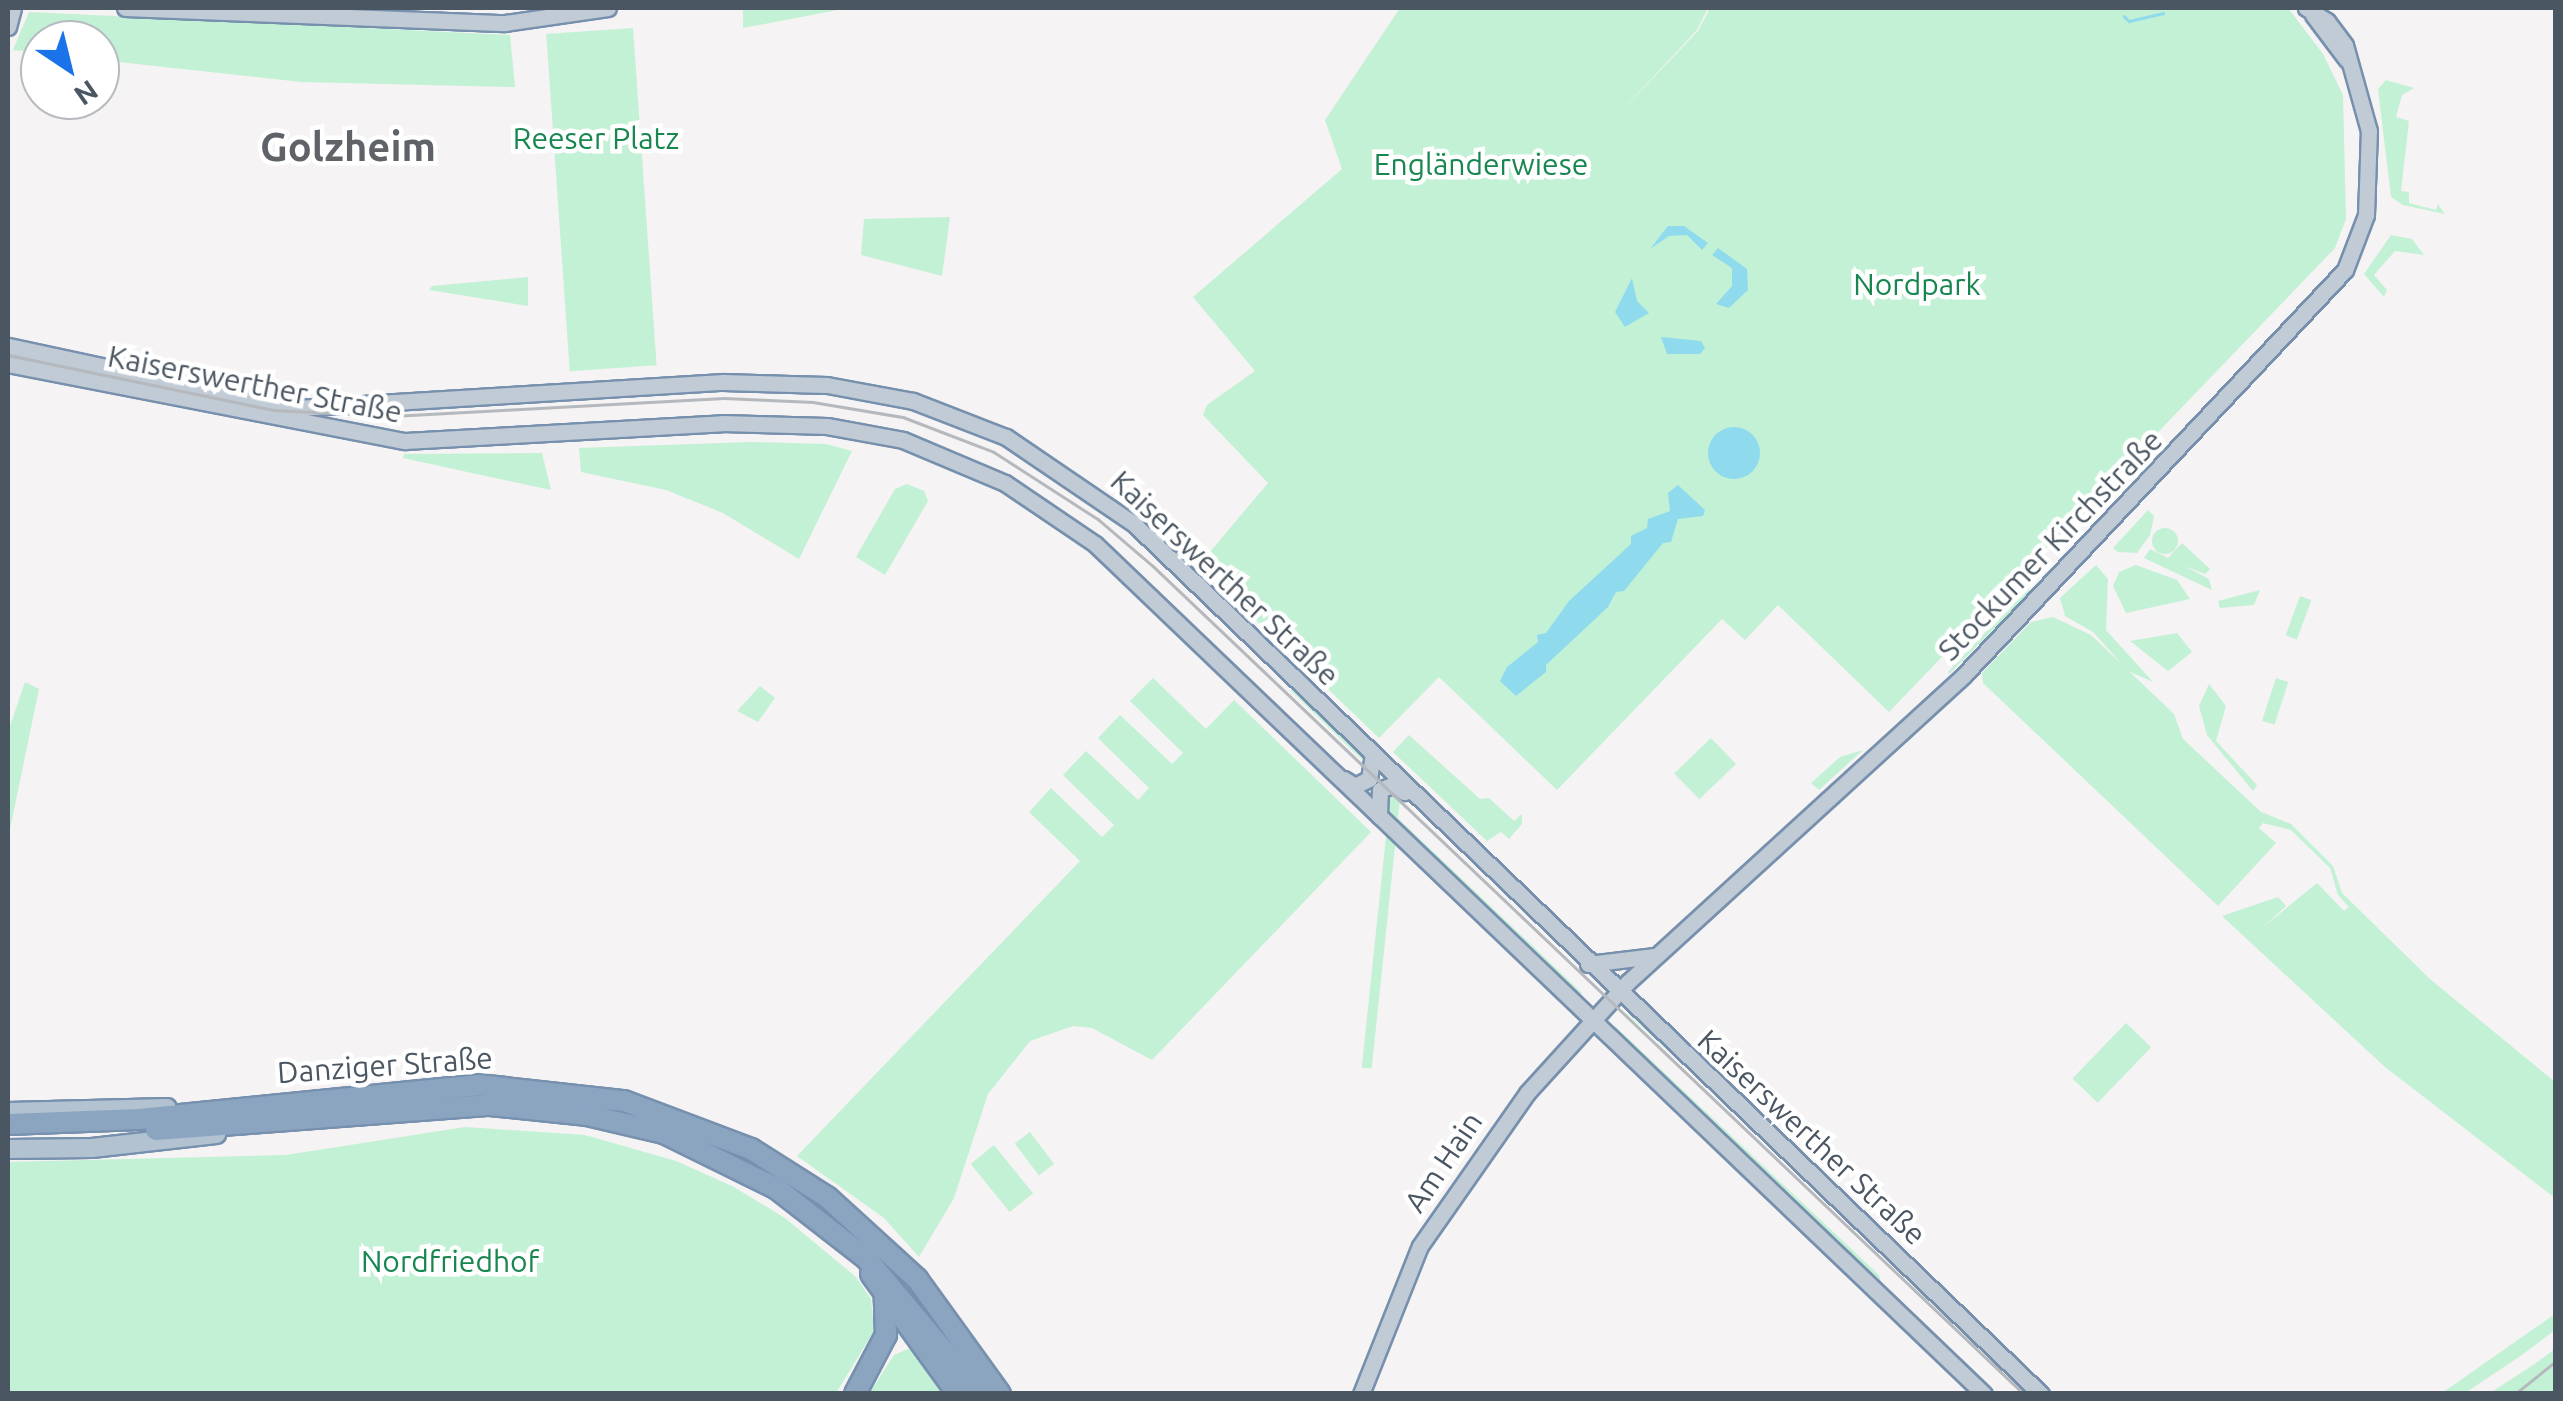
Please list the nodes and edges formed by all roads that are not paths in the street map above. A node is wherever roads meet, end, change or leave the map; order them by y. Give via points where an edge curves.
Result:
1 (13, 8) edge
2 (125, 8) edge
3 (608, 8) edge
4 (2310, 11) edge
5 (8, 27) edge
6 (8, 346) edge
7 (8, 364) edge
8 (1373, 753) junction
9 (1332, 774) junction
10 (1413, 792) junction
11 (1380, 820) junction
12 (1650, 956) junction
13 (1588, 964) junction
14 (1618, 992) junction
15 (1592, 1020) junction
16 (259, 1104) junction
17 (8, 1112) edge
18 (331, 1115) junction
19 (8, 1124) edge
20 (8, 1135) edge
21 (8, 1149) edge
22 (866, 1258) junction
23 (885, 1296) junction
24 (921, 1345) junction
25 (982, 1368) junction
26 (855, 1394) edge
27 (864, 1394) edge
28 (958, 1394) edge
29 (980, 1394) edge
30 (1000, 1394) edge
31 (1011, 1394) edge
32 (1361, 1394) edge
33 (1984, 1394) edge
34 (2040, 1394) edge

1 - 5 street
2 - 3 street via 505,23
4 - 12 street, Stockumer Kirchstraße via 2338,36 2366,116 2371,168 2359,241 2333,287 1964,675
6 - 8 street, Kaiserswerther Straße via 296,408 723,382 828,385 913,401 1006,437 1108,503
7 - 9 street, Kaiserswerther Straße via 405,441 769,422 903,440 1005,483 1074,528
8 - 9 street via 1375,769 1364,783
8 - 10 street, Kaiserswerther Straße
9 - 11 street, Kaiserswerther Straße
10 - 11 street via 1394,784 1380,790
10 - 13 street, Kaiserswerther Straße
11 - 15 street, Kaiserswerther Straße
12 - 13 street
12 - 14 street
13 - 14 street, Kaiserswerther Straße
14 - 15 street, Am Hain
14 - 34 street, Kaiserswerther Straße
15 - 32 street, Am Hain via 1520,1101 1449,1198 1388,1314
15 - 33 street, Kaiserswerther Straße
16 - 17 main road, Danziger Straße
16 - 19 highway, Danziger Straße via 140,1119
16 - 25 highway, Danziger Straße via 496,1085 592,1094 673,1116 751,1149 852,1216 917,1279
18 - 20 highway, Danziger Straße
18 - 21 main road, Danziger Straße via 142,1144
18 - 22 highway, Danziger Straße via 444,1106 547,1108 664,1134 776,1188
22 - 23 highway
22 - 29 highway, Danziger Straße
23 - 24 highway
23 - 26 highway via 886,1334
24 - 27 highway via 890,1353
24 - 28 highway
25 - 30 highway, Danziger Straße
25 - 31 highway

